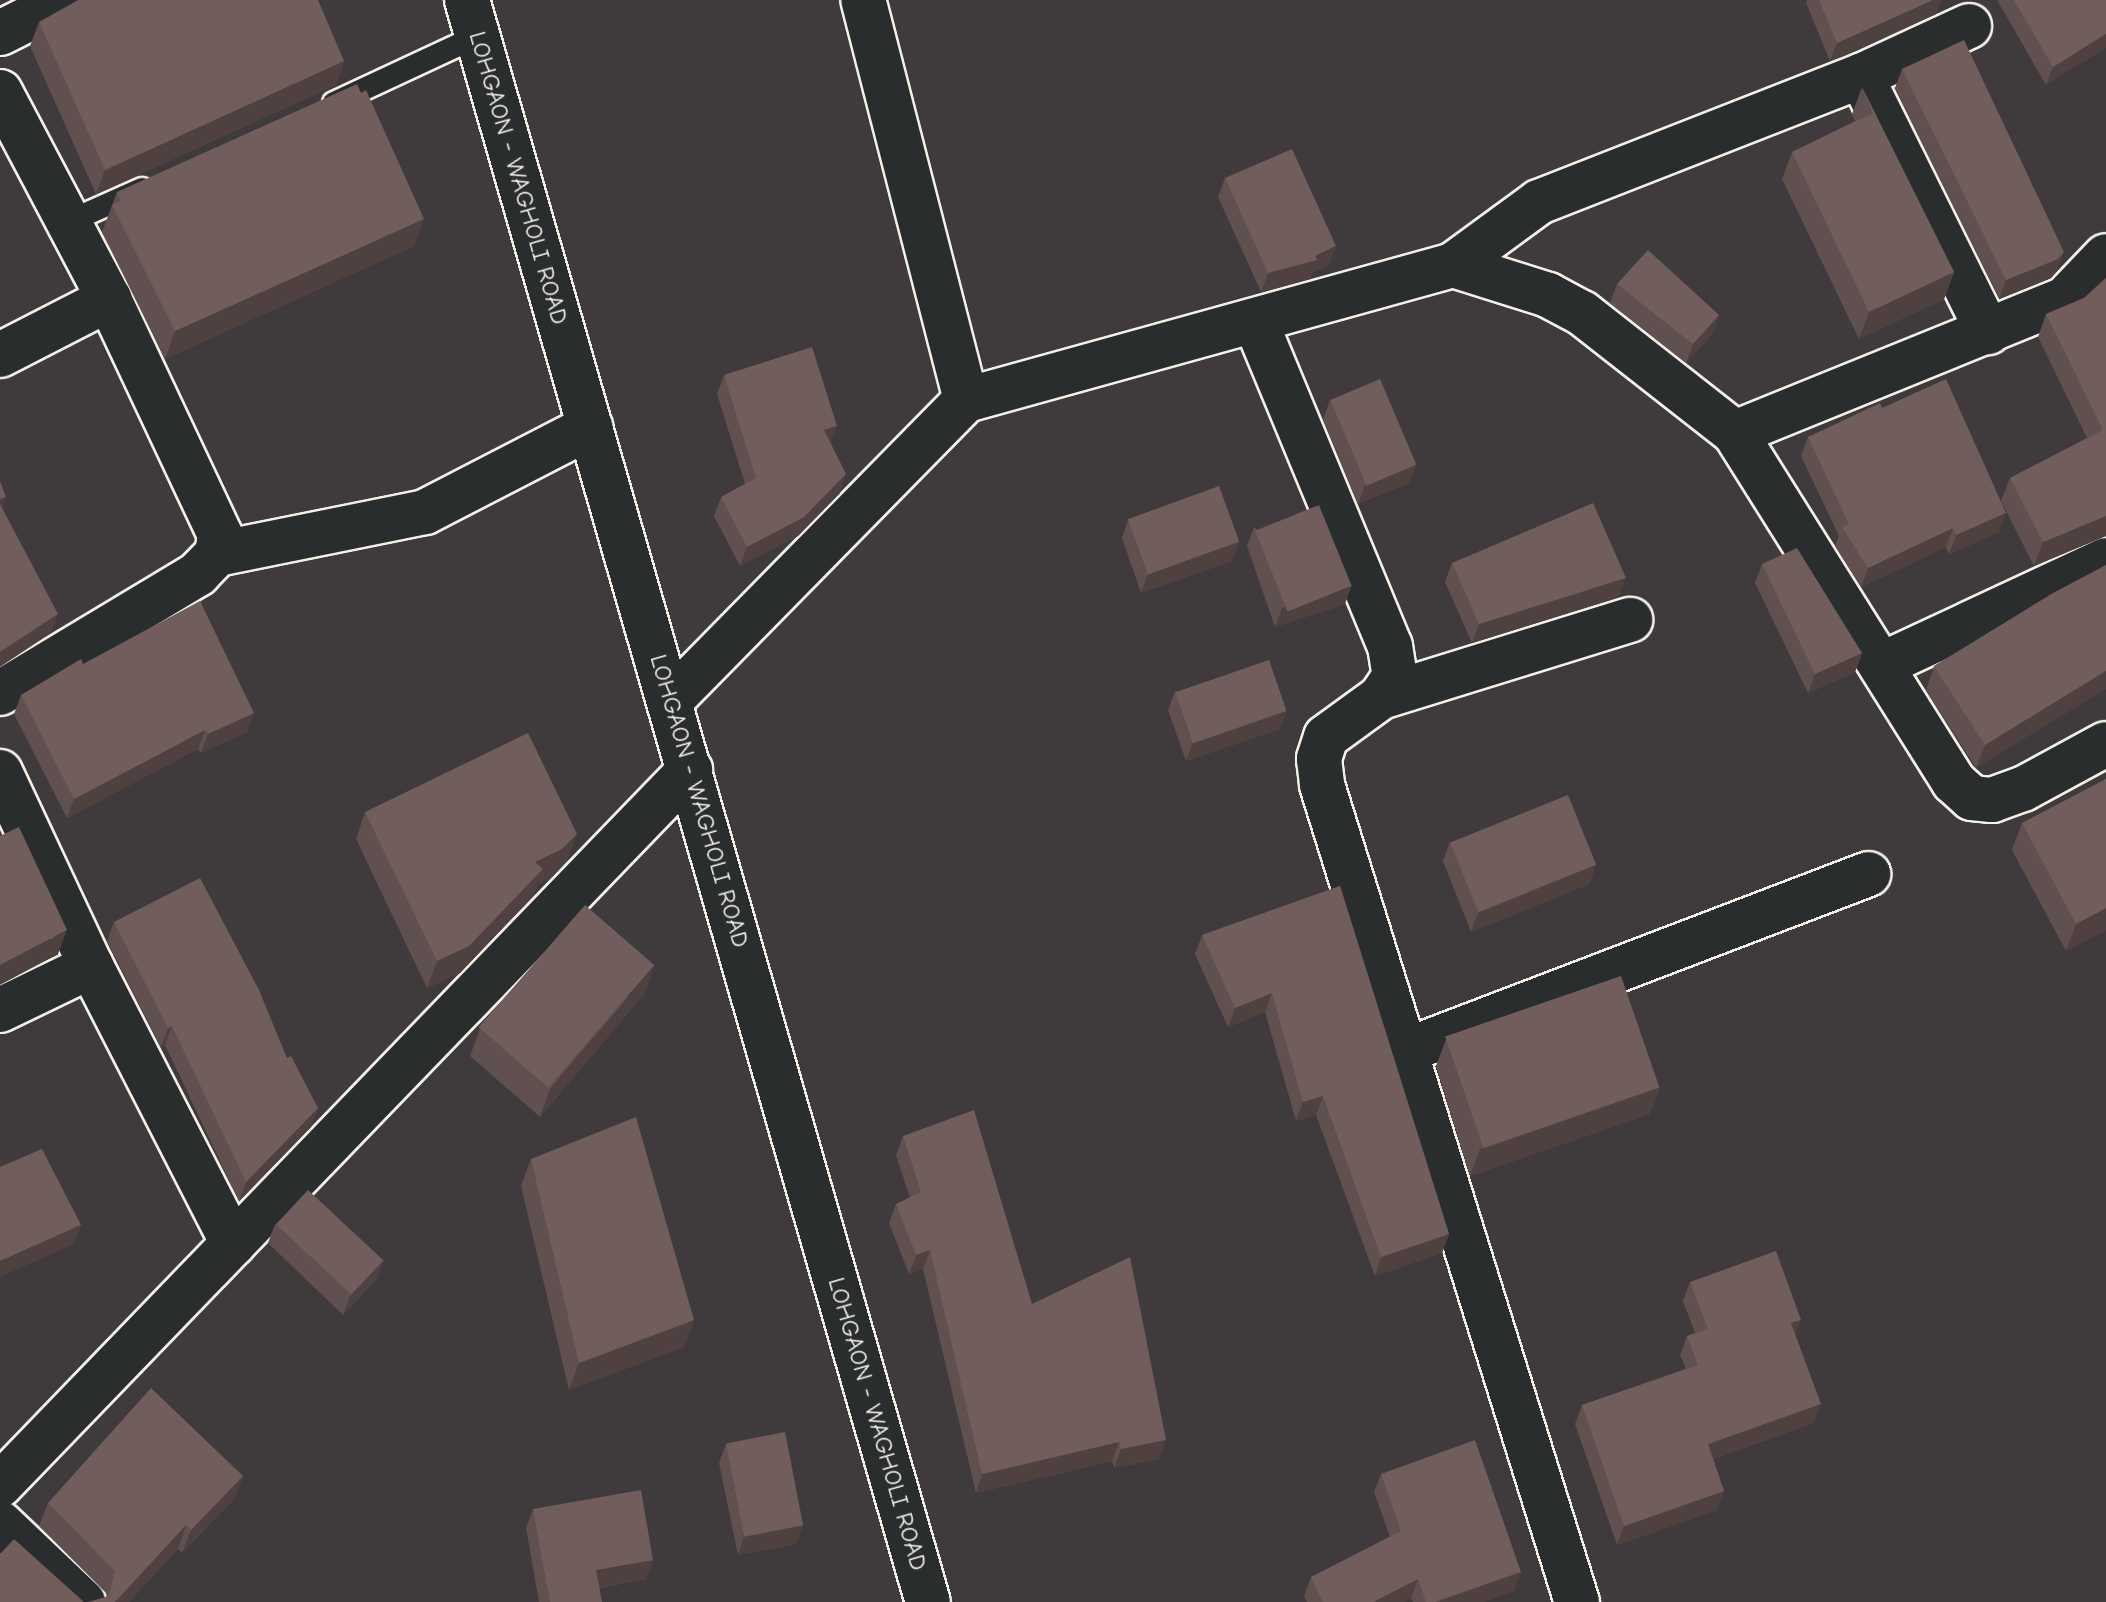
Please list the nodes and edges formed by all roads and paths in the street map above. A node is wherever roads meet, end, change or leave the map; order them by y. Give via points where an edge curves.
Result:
1 (66, 0) edge
2 (863, 0) edge
3 (472, 18) edge
4 (1969, 26) dead end
5 (0, 33) edge
6 (1861, 76) junction
7 (0, 92) edge
8 (307, 115) edge
9 (170, 177) edge
10 (68, 222) junction
11 (2106, 256) edge
12 (1453, 265) junction
13 (109, 299) junction
14 (1256, 323) junction
15 (1988, 332) junction
16 (0, 355) edge
17 (966, 400) junction
18 (590, 427) junction
19 (1735, 433) junction
20 (217, 554) junction
21 (2106, 560) edge
22 (1630, 620) dead end
23 (1881, 665) junction
24 (0, 693) edge
25 (1381, 697) junction
26 (670, 701) junction
27 (2106, 744) edge
28 (690, 770) junction
29 (0, 772) edge
30 (1868, 874) dead end
31 (91, 966) junction
32 (0, 1010) edge
33 (1405, 1051) junction
34 (233, 1244) junction
35 (0, 1485) edge
36 (0, 1523) edge
37 (83, 1602) edge
38 (928, 1602) edge
39 (1577, 1602) edge

1 - 5 street
2 - 17 street
3 - 8 lane
3 - 18 street, LOHGAON - WAGHOLI ROAD
4 - 6 street
6 - 12 street via 1539,202
6 - 15 street
7 - 10 street
9 - 10 lane
10 - 13 street
11 - 15 street via 2065,299
12 - 14 street
12 - 19 street via 1548,295 1582,313
13 - 16 street
13 - 20 street via 220,535
14 - 17 street
14 - 25 street via 1390,646 1395,676
15 - 19 street
17 - 26 street
18 - 20 street via 425,512
18 - 26 street, LOHGAON - WAGHOLI ROAD
19 - 23 street
20 - 24 street via 198,574
21 - 23 street
22 - 25 street
23 - 27 street via 1954,782 1972,798 1992,800 2023,789
25 - 33 street via 1326,737 1319,759 1322,785
26 - 28 street, LOHGAON - WAGHOLI ROAD
28 - 34 street
28 - 38 street, LOHGAON - WAGHOLI ROAD
29 - 31 street
30 - 33 street
31 - 32 street
31 - 34 street
33 - 39 street
34 - 35 street
36 - 37 street

